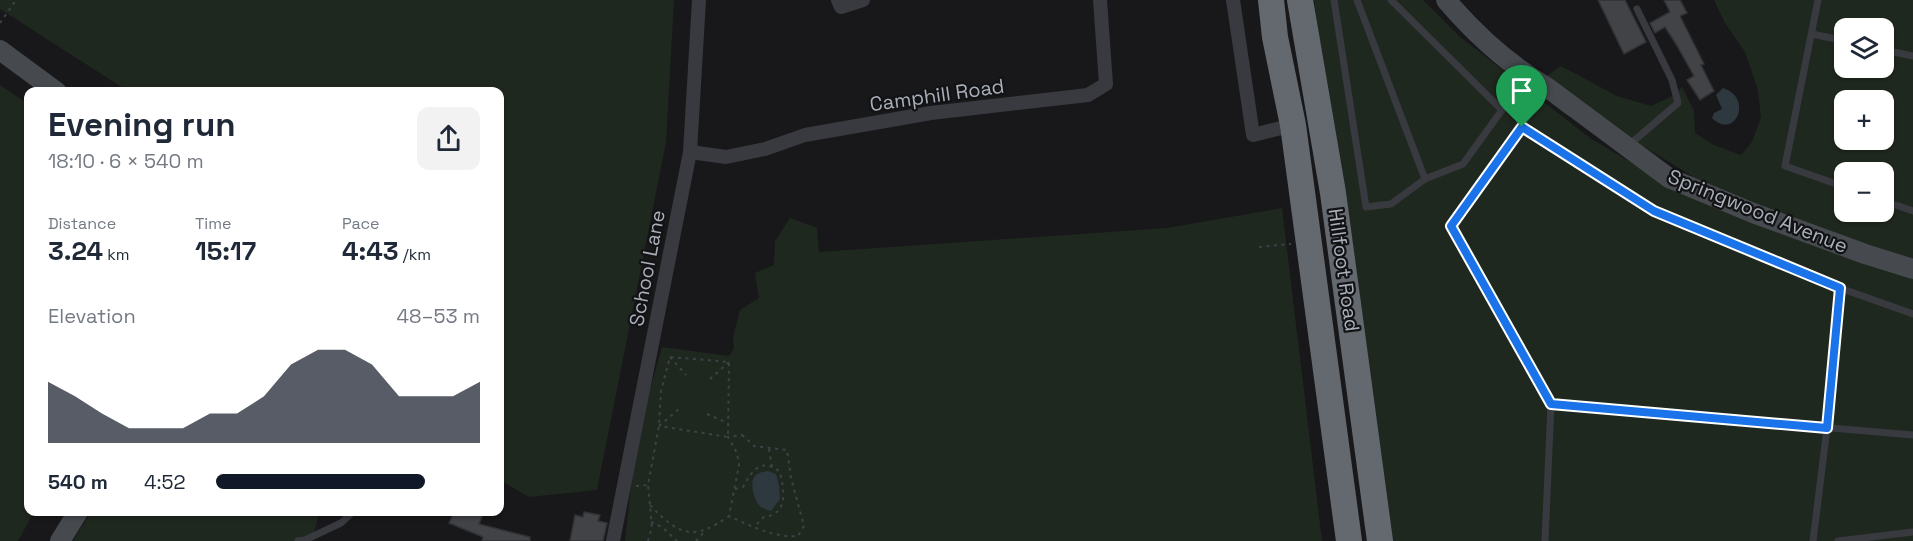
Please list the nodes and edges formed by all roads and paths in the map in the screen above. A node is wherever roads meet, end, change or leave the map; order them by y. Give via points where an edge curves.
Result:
1 (16, 0) edge
2 (699, 0) edge
3 (838, 0) edge
4 (863, 0) edge
5 (1100, 0) edge
6 (1233, 0) edge
7 (1270, 0) edge
8 (1300, 0) edge
9 (1334, 0) edge
10 (1357, 0) edge
11 (1391, 0) edge
12 (1446, 0) edge
13 (1818, 0) edge
14 (1637, 9) dead end
15 (0, 23) edge
16 (1812, 34) junction
17 (1834, 39) edge
18 (0, 50) edge
19 (1894, 52) edge
20 (1913, 56) edge
21 (1527, 76) junction
22 (50, 87) edge
23 (1548, 88) junction
24 (1502, 110) junction
25 (1293, 125) junction
26 (1522, 127) junction
27 (1628, 146) junction
28 (690, 152) junction
29 (1425, 179) junction
30 (1834, 183) edge
31 (1894, 204) edge
32 (1913, 211) edge
33 (1308, 242) junction
34 (1258, 247) dead end
35 (1913, 269) edge
36 (1840, 288) junction
37 (1913, 314) edge
38 (670, 357) junction
39 (729, 362) junction
40 (686, 375) dead end
41 (710, 379) dead end
42 (1551, 404) junction
43 (680, 408) dead end
44 (707, 414) dead end
45 (728, 423) junction
46 (660, 426) junction
47 (1827, 428) junction
48 (1913, 435) edge
49 (728, 437) junction
50 (769, 448) junction
51 (772, 467) junction
52 (735, 489) junction
53 (650, 504) junction
54 (76, 516) edge
55 (349, 516) edge
56 (729, 516) junction
57 (651, 522) junction
58 (754, 527) junction
59 (707, 529) junction
60 (1913, 532) edge
61 (60, 541) edge
62 (298, 541) edge
63 (613, 541) edge
64 (648, 541) edge
65 (677, 541) edge
66 (696, 541) edge
67 (1349, 541) edge
68 (1380, 541) edge
69 (1545, 541) edge
70 (1813, 541) edge
71 (1838, 541) edge

1 - 15 path
2 - 28 street, School Lane
3 - 4 street via 841,7
5 - 28 street, Camphill Road via 1106,84 1088,95 932,113 805,135 726,157
6 - 25 street via 1253,135
7 - 25 highway, Hillfoot Road
8 - 68 highway, Hillfoot Road via 1333,193
9 - 29 lane via 1366,207 1391,204
10 - 29 lane
11 - 24 lane
12 - 21 street, Springwood Avenue via 1470,27
13 - 16 lane
14 - 27 lane via 1671,80 1678,104
16 - 17 lane
16 - 30 lane via 1785,166
18 - 22 street
19 - 20 lane
21 - 23 street, Springwood Avenue
21 - 24 lane
23 - 26 lane
23 - 27 street, Springwood Avenue
24 - 29 lane via 1463,164
25 - 33 highway, Hillfoot Road
26 - 36 lane via 1654,211
26 - 42 lane via 1451,226
27 - 35 street, Springwood Avenue via 1668,178 1753,213
28 - 63 street, School Lane
31 - 32 lane
33 - 34 path
33 - 67 highway, Hillfoot Road
36 - 37 lane
36 - 47 lane
38 - 39 path
38 - 40 path
38 - 46 path via 661,391
39 - 41 path
39 - 45 path
42 - 47 lane
42 - 69 lane
43 - 46 path
44 - 45 path
45 - 49 path
46 - 49 path
46 - 53 path via 648,485
47 - 48 lane
47 - 70 lane
49 - 50 path via 742,435 754,446
49 - 52 path via 739,465
50 - 51 path
50 - 58 path via 787,450 804,526 798,536 786,537
51 - 52 path via 760,466 743,487
51 - 58 path via 780,472 784,501 779,510
52 - 56 path
53 - 57 path
53 - 59 path via 675,527 692,534
54 - 61 street
55 - 62 lane
56 - 58 path
56 - 59 path
57 - 64 path
57 - 65 path
59 - 66 path
60 - 71 lane

